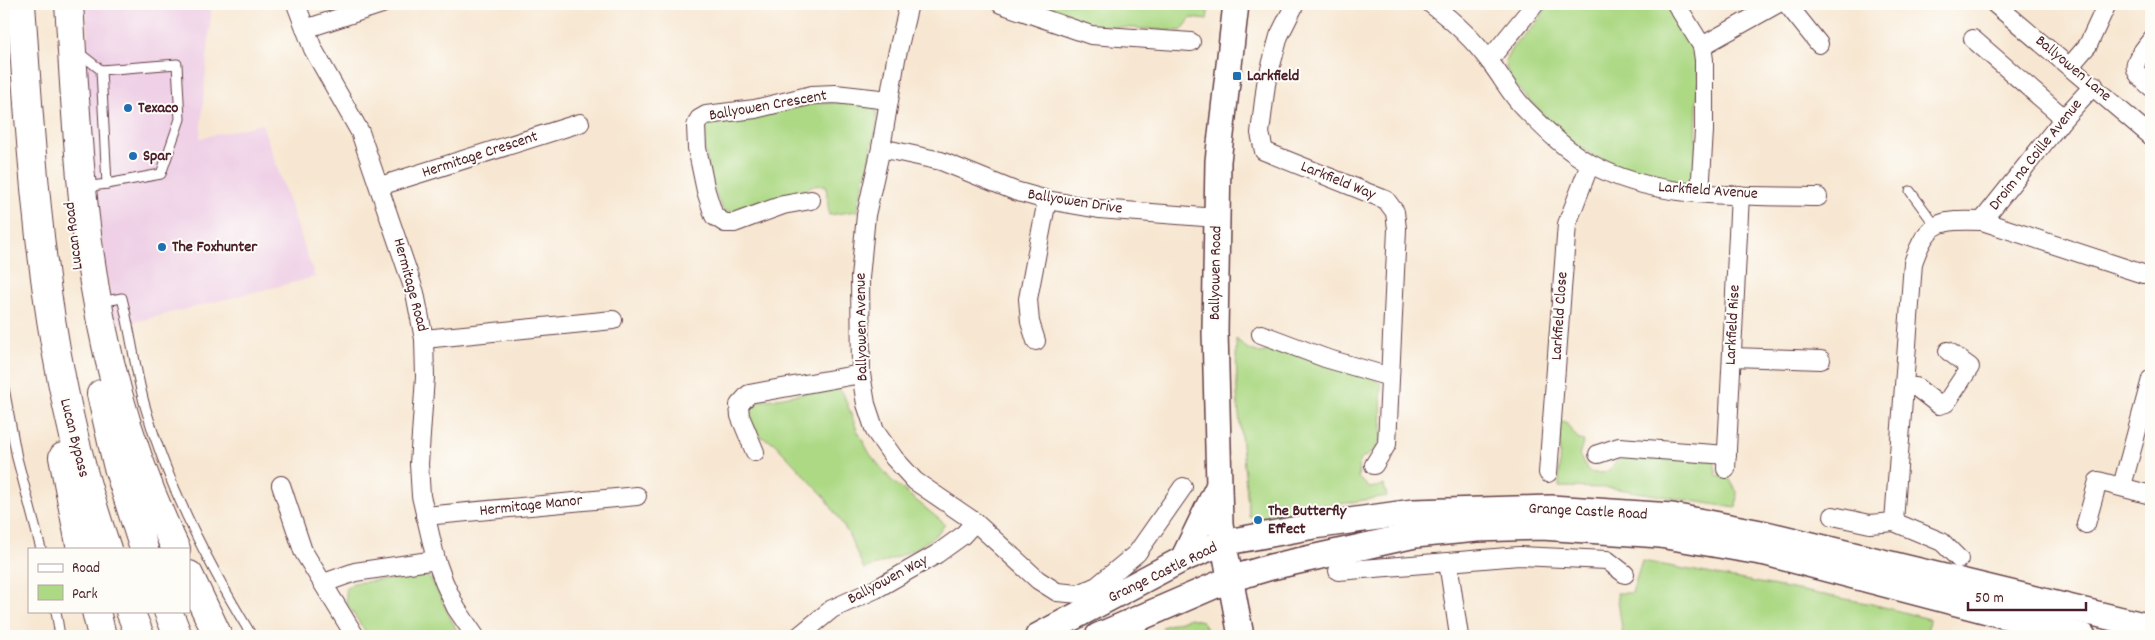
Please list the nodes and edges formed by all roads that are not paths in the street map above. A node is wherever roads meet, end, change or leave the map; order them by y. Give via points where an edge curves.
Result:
1 (21, 4) edge
2 (54, 4) edge
3 (69, 4) edge
4 (296, 4) edge
5 (382, 4) edge
6 (910, 4) edge
7 (1001, 4) edge
8 (1236, 4) edge
9 (1294, 4) edge
10 (1431, 4) edge
11 (1535, 4) edge
12 (1676, 4) edge
13 (1777, 4) edge
14 (1787, 4) edge
15 (1995, 4) edge
16 (2107, 4) edge
17 (305, 29) junction
18 (1973, 39) dead end
19 (2151, 40) edge
20 (1191, 42) dead end
21 (1819, 44) dead end
22 (1702, 46) junction
23 (72, 47) junction
24 (1489, 60) junction
25 (2070, 66) junction
26 (102, 70) junction
27 (2094, 86) junction
28 (2151, 87) edge
29 (889, 100) junction
30 (2064, 118) junction
31 (580, 123) dead end
32 (2151, 136) edge
33 (881, 148) junction
34 (1590, 164) junction
35 (94, 185) junction
36 (380, 186) junction
37 (1910, 191) dead end
38 (1700, 193) junction
39 (1740, 195) junction
40 (1818, 197) dead end
41 (811, 200) dead end
42 (1047, 200) junction
43 (1216, 218) junction
44 (1982, 221) junction
45 (1935, 225) junction
46 (2143, 274) dead end
47 (97, 302) junction
48 (613, 320) dead end
49 (50, 325) junction
50 (1261, 334) dead end
51 (424, 340) junction
52 (1036, 341) dead end
53 (1948, 350) dead end
54 (1732, 357) junction
55 (1816, 360) dead end
56 (861, 374) junction
57 (1390, 377) junction
58 (2151, 378) edge
59 (1905, 387) junction
60 (4, 388) edge
61 (755, 452) dead end
62 (1598, 454) dead end
63 (117, 464) junction
64 (1374, 465) dead end
65 (1548, 473) dead end
66 (282, 485) dead end
67 (2122, 486) junction
68 (1183, 487) dead end
69 (1218, 489) junction
70 (2151, 495) edge
71 (637, 496) dead end
72 (425, 516) junction
73 (1833, 516) dead end
74 (975, 522) junction
75 (1894, 522) junction
76 (2086, 524) dead end
77 (1222, 543) junction
78 (41, 548) edge
79 (80, 548) edge
80 (107, 548) edge
81 (144, 548) edge
82 (165, 548) edge
83 (176, 548) edge
84 (1183, 559) junction
85 (1958, 559) dead end
86 (436, 560) junction
87 (1448, 562) junction
88 (1338, 571) dead end
89 (1625, 574) dead end
90 (190, 577) edge
91 (1230, 579) junction
92 (324, 583) junction
93 (1206, 590) junction
94 (190, 600) edge
95 (56, 612) edge
96 (96, 612) edge
97 (130, 612) edge
98 (168, 612) edge
99 (2151, 627) edge
100 (60, 636) edge
101 (102, 636) edge
102 (140, 636) edge
103 (178, 636) edge
104 (208, 636) edge
105 (218, 636) edge
106 (252, 636) edge
107 (355, 636) edge
108 (475, 636) edge
109 (799, 636) edge
110 (1038, 636) edge
111 (1098, 636) edge
112 (1231, 636) edge
113 (1241, 636) edge
114 (1459, 636) edge
115 (2083, 636) edge

1 - 49 highway via 36,217
2 - 63 highway, Lucan Road via 63,139 77,266
3 - 23 highway
4 - 17 street, Hermitage Road
5 - 17 street
6 - 29 street, Ballyowen Avenue
7 - 20 street via 1091,34
8 - 43 main road, Ballyowen Road via 1218,161
9 - 57 street, Larkfield Way via 1279,36 1266,84 1260,134 1264,151 1386,200 1395,212
10 - 24 street, Larkfield Avenue
11 - 24 street
12 - 22 street
13 - 22 street
14 - 21 street
15 - 25 street, Ballyowen Lane
16 - 25 street via 2088,45
17 - 36 street, Hermitage Road via 360,132
18 - 30 street
19 - 28 street via 2134,67 2137,75
22 - 38 street via 1704,131
23 - 26 lane
23 - 35 highway
24 - 34 street, Larkfield Avenue via 1523,107
25 - 27 street, Ballyowen Lane
26 - 35 lane
26 - 35 lane via 177,64 180,119 161,174
27 - 30 street, Droim na Coille Avenue
27 - 32 street, Ballyowen Lane
29 - 33 street, Ballyowen Avenue
29 - 41 street, Ballyowen Crescent via 812,94 699,119 696,126 697,148 714,216 725,223 734,223
30 - 44 street, Droim na Coille Avenue
31 - 36 street, Hermitage Crescent
33 - 42 street, Ballyowen Drive via 941,161 1015,191
33 - 56 street, Ballyowen Avenue via 866,215 860,278
34 - 38 street, Larkfield Avenue via 1646,187
34 - 65 street, Larkfield Close via 1566,228
35 - 47 highway
36 - 51 street, Hermitage Road via 415,292
37 - 45 lane
38 - 39 street, Larkfield Avenue
39 - 40 street, Larkfield Avenue
39 - 54 street, Larkfield Rise
42 - 43 street, Ballyowen Drive via 1099,209
42 - 52 street via 1028,299
43 - 69 main road, Ballyowen Road
44 - 45 street, Droim na Coille Avenue via 1954,220
44 - 46 street
45 - 59 street via 1925,236 1913,264
47 - 83 highway via 134,443
47 - 106 lane via 122,298 145,406 169,475 219,583
48 - 51 street
49 - 79 highway via 58,427
49 - 80 highway, Lucan Bypass via 70,425
50 - 57 street via 1325,358
51 - 72 street, Hermitage Road via 419,464
53 - 59 street via 1970,367 1946,403 1939,405 1916,387
54 - 55 street
54 - 62 street, Larkfield Rise via 1727,462 1620,447
56 - 61 street via 749,394 740,405 740,416
56 - 74 street, Ballyowen Avenue via 875,430 894,458 916,481
57 - 64 street, Larkfield Way via 1387,444
58 - 67 street
59 - 75 street
60 - 78 lane via 17,458
63 - 81 highway
63 - 82 highway via 140,494
66 - 92 street via 304,551
67 - 70 street
67 - 76 street via 2098,482
68 - 74 street, Ballyowen Avenue via 1137,553 1097,586 1078,594 1057,592 1038,580
69 - 77 main road, Ballyowen Road
69 - 84 main road
71 - 72 street, Hermitage Manor
72 - 86 street, Hermitage Road
73 - 75 street via 1870,524
74 - 109 street, Ballyowen Way via 962,536 926,561 832,610
75 - 85 street via 1942,542
77 - 84 main road, Grange Castle Road
77 - 91 main road, Ballyowen Road
77 - 99 main road, Grange Castle Road via 1413,512 1551,508 1672,516 1766,534
84 - 110 main road, Grange Castle Road
86 - 92 street via 355,572
86 - 108 street, Hermitage Road via 456,608
87 - 88 street
87 - 89 street via 1519,556 1607,560
87 - 114 street
90 - 105 highway
91 - 93 main road, Grange Castle Road
91 - 113 main road, Ballyowen Road
91 - 115 main road, Grange Castle Road via 1415,535 1542,526 1603,529 1660,534 1766,553
92 - 107 street
93 - 111 main road, Grange Castle Road
93 - 112 main road via 1220,594
94 - 104 highway
95 - 100 lane
96 - 101 highway
97 - 102 highway
98 - 103 highway

